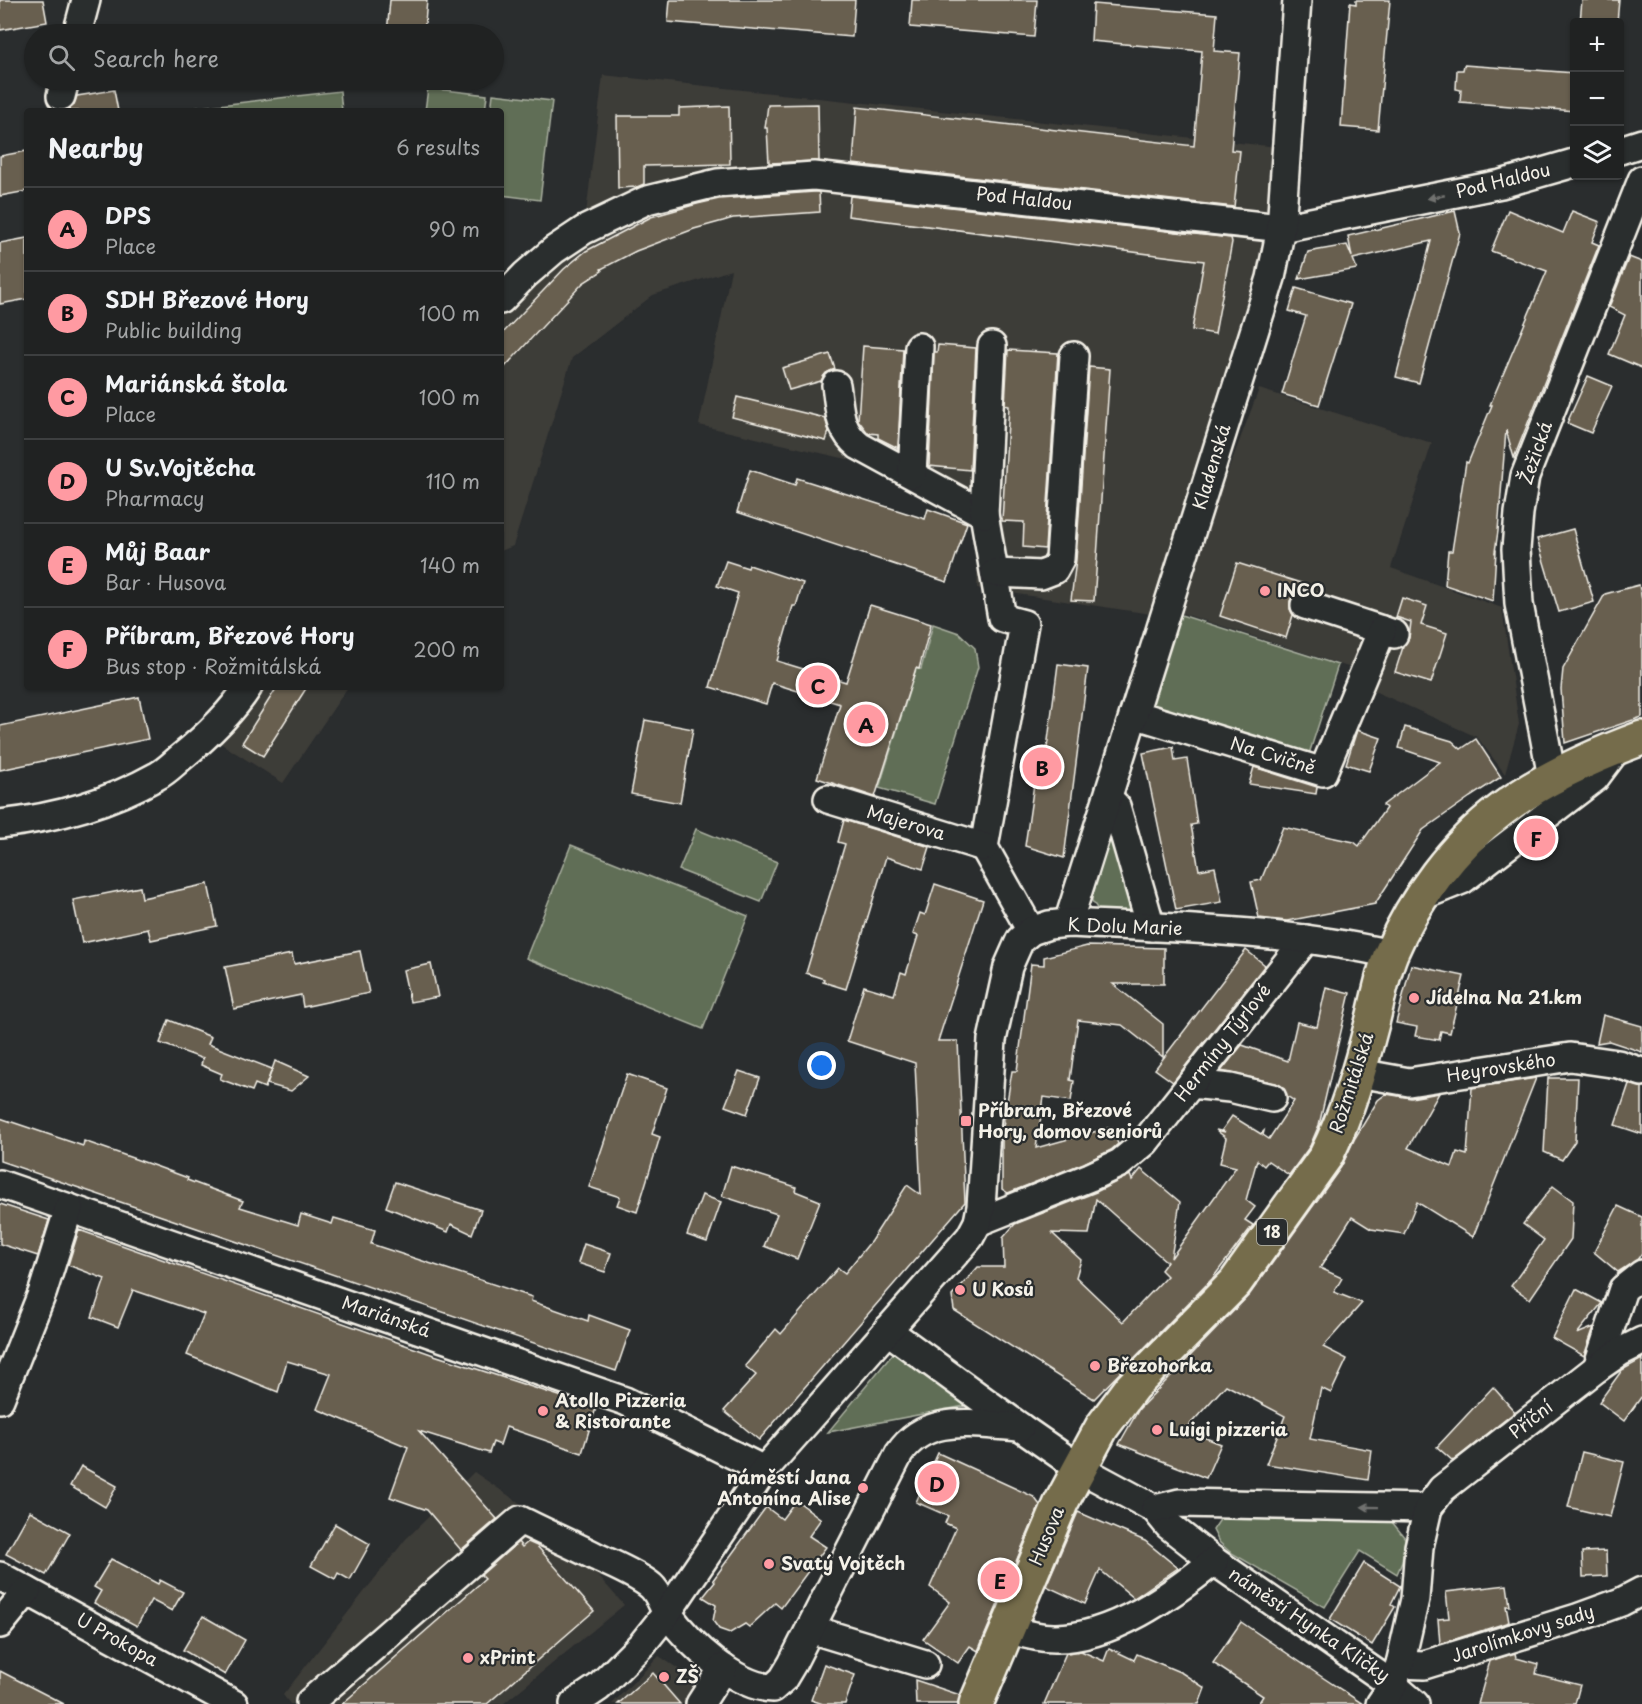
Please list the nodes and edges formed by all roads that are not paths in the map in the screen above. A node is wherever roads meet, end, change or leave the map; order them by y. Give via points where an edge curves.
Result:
1 (86, 0) edge
2 (1297, 0) edge
3 (80, 24) edge
4 (1642, 143) edge
5 (1624, 149) edge
6 (1570, 164) edge
7 (1642, 180) edge
8 (1281, 228) junction
9 (504, 297) edge
10 (992, 346) dead end
11 (919, 347) dead end
12 (1074, 356) dead end
13 (836, 385) dead end
14 (912, 474) junction
15 (984, 514) junction
16 (994, 573) junction
17 (1305, 605) dead end
18 (246, 690) edge
19 (1134, 714) junction
20 (1631, 742) edge
21 (1552, 777) junction
22 (1108, 798) junction
23 (828, 799) dead end
24 (0, 824) edge
25 (984, 847) junction
26 (1422, 896) junction
27 (1068, 923) junction
28 (1151, 927) junction
29 (1031, 931) junction
30 (1306, 939) junction
31 (1391, 954) junction
32 (1642, 1072) edge
33 (1359, 1073) junction
34 (1191, 1084) junction
35 (1272, 1098) dead end
36 (0, 1184) edge
37 (69, 1208) junction
38 (978, 1222) junction
39 (1642, 1274) edge
40 (887, 1330) junction
41 (1642, 1341) edge
42 (1597, 1368) junction
43 (0, 1399) edge
44 (1020, 1427) junction
45 (1079, 1468) junction
46 (764, 1470) junction
47 (1428, 1508) junction
48 (1155, 1509) junction
49 (1214, 1561) junction
50 (0, 1576) edge
51 (27, 1591) junction
52 (1642, 1591) edge
53 (667, 1613) junction
54 (0, 1624) edge
55 (810, 1629) junction
56 (1008, 1629) junction
57 (925, 1665) dead end
58 (723, 1668) junction
59 (1391, 1684) edge
60 (234, 1704) edge
61 (312, 1704) edge
62 (574, 1704) edge
63 (700, 1704) edge
64 (976, 1704) edge
65 (1415, 1704) edge

1 - 3 street
2 - 8 street, Kladenská
4 - 5 street
6 -> 8 street, Pod Haldou via 1501,184
7 - 21 street, Žežická via 1525,476 1519,513 1519,603
8 - 9 street, Pod Haldou via 814,176 717,183 647,200 584,230 525,275
8 - 19 street, Kladenská via 1271,278
10 - 15 street
11 - 14 street
12 - 16 street via 1060,559 1054,570 1041,575
13 - 14 street via 843,427 849,438
14 - 15 street
15 - 16 street
16 - 25 street via 1002,618 1024,624
17 - 19 street, Na Cvičně via 1388,632 1323,772
18 - 24 street via 236,706 198,744 158,776 96,803 33,820
19 - 22 street, Kladenská
20 - 21 main road, Rožmitálská / 18
20 - 26 street via 1595,778 1462,880
21 - 26 main road, Rožmitálská / 18 via 1501,810 1471,836
22 - 27 street, Kladenská
22 - 28 street via 1116,806
23 - 25 street, Majerova
25 - 29 street
26 - 31 main road, Rožmitálská / 18
27 - 28 street, K Dolu Marie
27 - 29 street, K Dolu Marie
28 - 30 street, K Dolu Marie
29 - 38 street via 1013,952 992,1040
30 - 31 street, K Dolu Marie
30 - 34 street, Hermíny Týrlové
31 - 33 main road, Rožmitálská / 18
32 - 33 street, Heyrovského via 1618,1064 1569,1057 1409,1082
33 - 45 main road, Rožmitálská / 18 via 1326,1156 1235,1283 1115,1408
34 - 35 street
34 - 38 street, Hermíny Týrlové via 1145,1142 1120,1163
36 - 37 street, Mariánská
37 - 43 street via 43,1291
37 - 46 street, Mariánská via 626,1401
38 - 40 street via 970,1237
39 - 42 street via 1623,1289
40 - 44 street, náměstí Hynka Kličky
40 - 46 street
41 - 42 street, Příční
42 - 47 street, Příční via 1442,1489
44 - 45 street, náměstí Hynka Kličky
44 - 55 street via 938,1425 907,1442
45 - 48 street, náměstí Hynka Kličky
45 - 56 main road, Husova / 18
46 - 53 street
47 -> 48 street via 1179,1503
47 - 59 street, náměstí Hynka Kličky via 1419,1547 1415,1599
48 - 49 street, náměstí Hynka Kličky via 1168,1525
49 - 56 street via 1167,1598 1093,1632 1055,1638
49 - 59 street, náměstí Hynka Kličky
50 - 51 street, U Prokopa
51 - 54 street
51 - 60 street, U Prokopa
52 - 59 street, Jarolímkovy sady via 1577,1618 1424,1665
53 - 58 street via 686,1636
53 - 61 street via 653,1588 630,1573 520,1520
53 - 62 street via 599,1687
55 - 57 street
55 - 58 street via 783,1679 773,1688 760,1688
56 - 64 main road, Husova / 18
58 - 63 street
59 - 65 street

